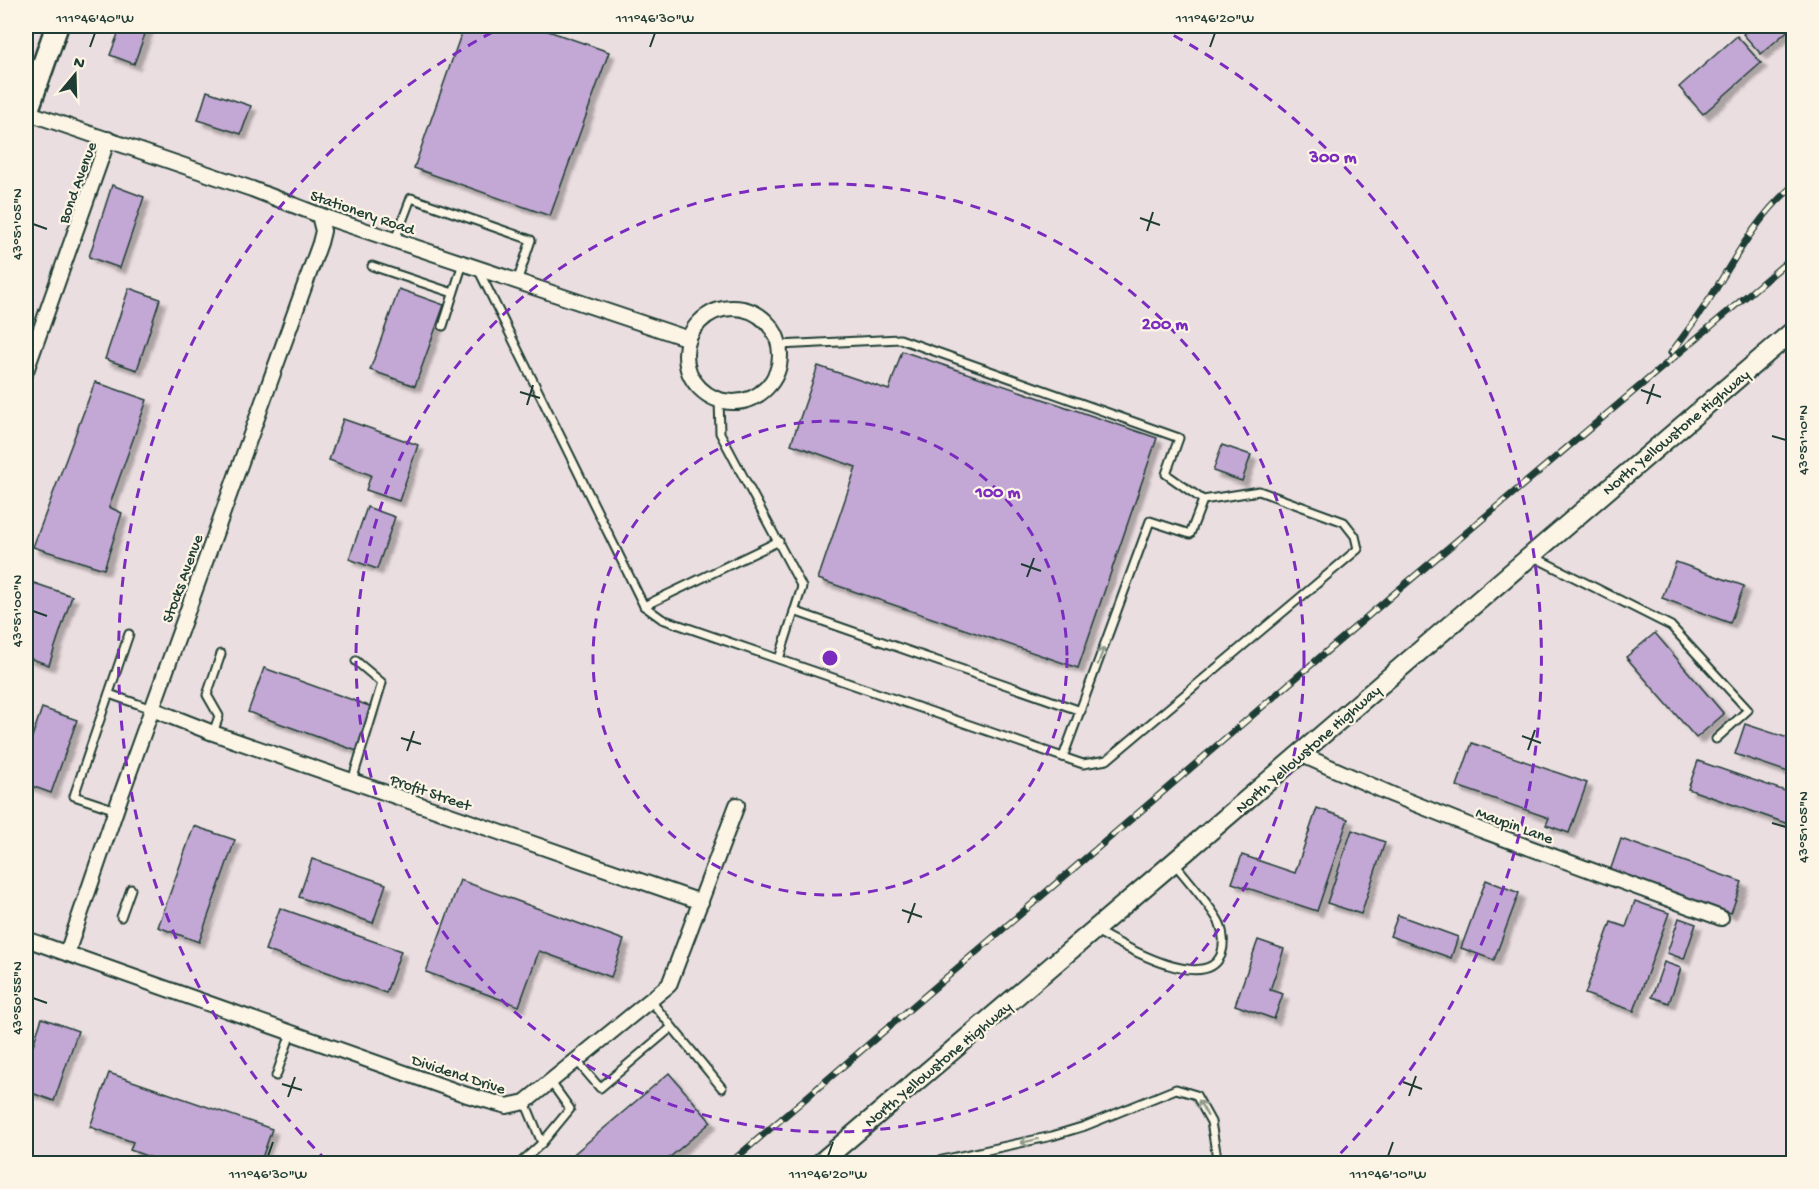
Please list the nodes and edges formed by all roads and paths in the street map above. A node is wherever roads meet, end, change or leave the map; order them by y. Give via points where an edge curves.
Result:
1 (57, 26) edge
2 (26, 113) edge
3 (108, 139) junction
4 (319, 215) junction
5 (395, 240) junction
6 (463, 263) junction
7 (372, 266) dead end
8 (478, 268) junction
9 (517, 282) junction
10 (453, 293) junction
11 (443, 326) dead end
12 (1794, 330) edge
13 (689, 339) junction
14 (779, 345) junction
15 (26, 371) edge
16 (719, 400) junction
17 (1203, 500) junction
18 (779, 541) junction
19 (1530, 555) junction
20 (644, 606) junction
21 (794, 611) junction
22 (129, 634) dead end
23 (220, 654) dead end
24 (779, 659) junction
25 (356, 661) dead end
26 (109, 694) junction
27 (152, 708) junction
28 (1081, 711) junction
29 (213, 733) junction
30 (1716, 739) dead end
31 (1300, 754) junction
32 (1063, 757) junction
33 (352, 781) junction
34 (737, 805) dead end
35 (116, 810) junction
36 (1173, 862) junction
37 (131, 889) dead end
38 (701, 902) junction
39 (121, 917) dead end
40 (1721, 918) dead end
41 (1093, 930) junction
42 (26, 939) edge
43 (67, 953) junction
44 (650, 1000) junction
45 (672, 1027) junction
46 (291, 1033) junction
47 (576, 1060) junction
48 (276, 1076) dead end
49 (550, 1080) junction
50 (722, 1088) dead end
51 (525, 1102) junction
52 (543, 1143) junction
53 (519, 1164) edge
54 (819, 1164) edge
55 (924, 1164) edge
56 (1218, 1164) edge

1 - 2 main road
2 - 3 street, Stationery Road
3 - 4 street, Stationery Road
3 - 15 street, Bond Avenue
4 - 5 street, Stationery Road
4 - 27 street, Stocks Avenue via 323,231 320,243
5 - 6 street, Stationery Road
5 - 9 lane via 411,198 531,240
6 - 8 street, Stationery Road
6 - 10 lane
7 - 10 lane
8 - 9 street, Stationery Road
8 - 20 lane
9 - 13 street, Stationery Road
10 - 11 lane
12 - 19 main road, North Yellowstone Highway
13 - 14 street via 697,325 710,315 724,309 740,309 768,324
13 - 16 street via 688,369 705,393
14 - 16 street via 779,368 762,393 748,400
14 - 17 lane via 900,339 1179,438 1166,474
16 - 18 lane via 720,433
28 -> 17 lane via 1150,521 1190,534
17 - 32 lane via 1259,491 1344,522 1355,536 1358,549 1107,760 1083,764
18 - 20 lane
18 - 21 lane via 802,587
19 - 30 lane via 1671,626 1748,710
19 - 31 main road, North Yellowstone Highway
20 - 24 lane via 662,619
21 - 24 lane
21 - 28 lane
22 - 26 lane
23 - 29 lane via 207,695 219,716
24 - 32 lane
25 - 33 lane via 382,683
26 - 27 lane
26 - 35 lane via 74,796
27 - 29 street, Profit Street
27 - 35 street, Stocks Avenue
28 - 32 lane
29 - 33 street, Profit Street
31 - 36 main road, North Yellowstone Highway
31 - 40 street, Maupin Lane via 1481,830
33 - 38 street, Profit Street
34 - 38 street, Dividend Drive
35 - 43 street, Stocks Avenue
36 - 41 main road, North Yellowstone Highway
36 - 41 lane via 1219,922 1225,945 1218,962 1202,971 1159,963
37 - 39 lane
38 - 44 street, Dividend Drive via 669,985
41 - 54 main road, North Yellowstone Highway
42 - 43 street, Dividend Drive
43 - 46 street, Dividend Drive
44 - 45 lane
44 - 47 street, Dividend Drive
45 - 47 lane via 600,1088
45 - 50 lane
46 - 48 lane
46 - 51 street, Dividend Drive via 467,1095 507,1106
47 - 49 street, Dividend Drive
49 - 51 street, Dividend Drive
49 - 52 lane via 570,1109
51 - 52 lane
52 - 53 lane
56 -> 55 lane via 1211,1122 1196,1095 1176,1089 1074,1129

